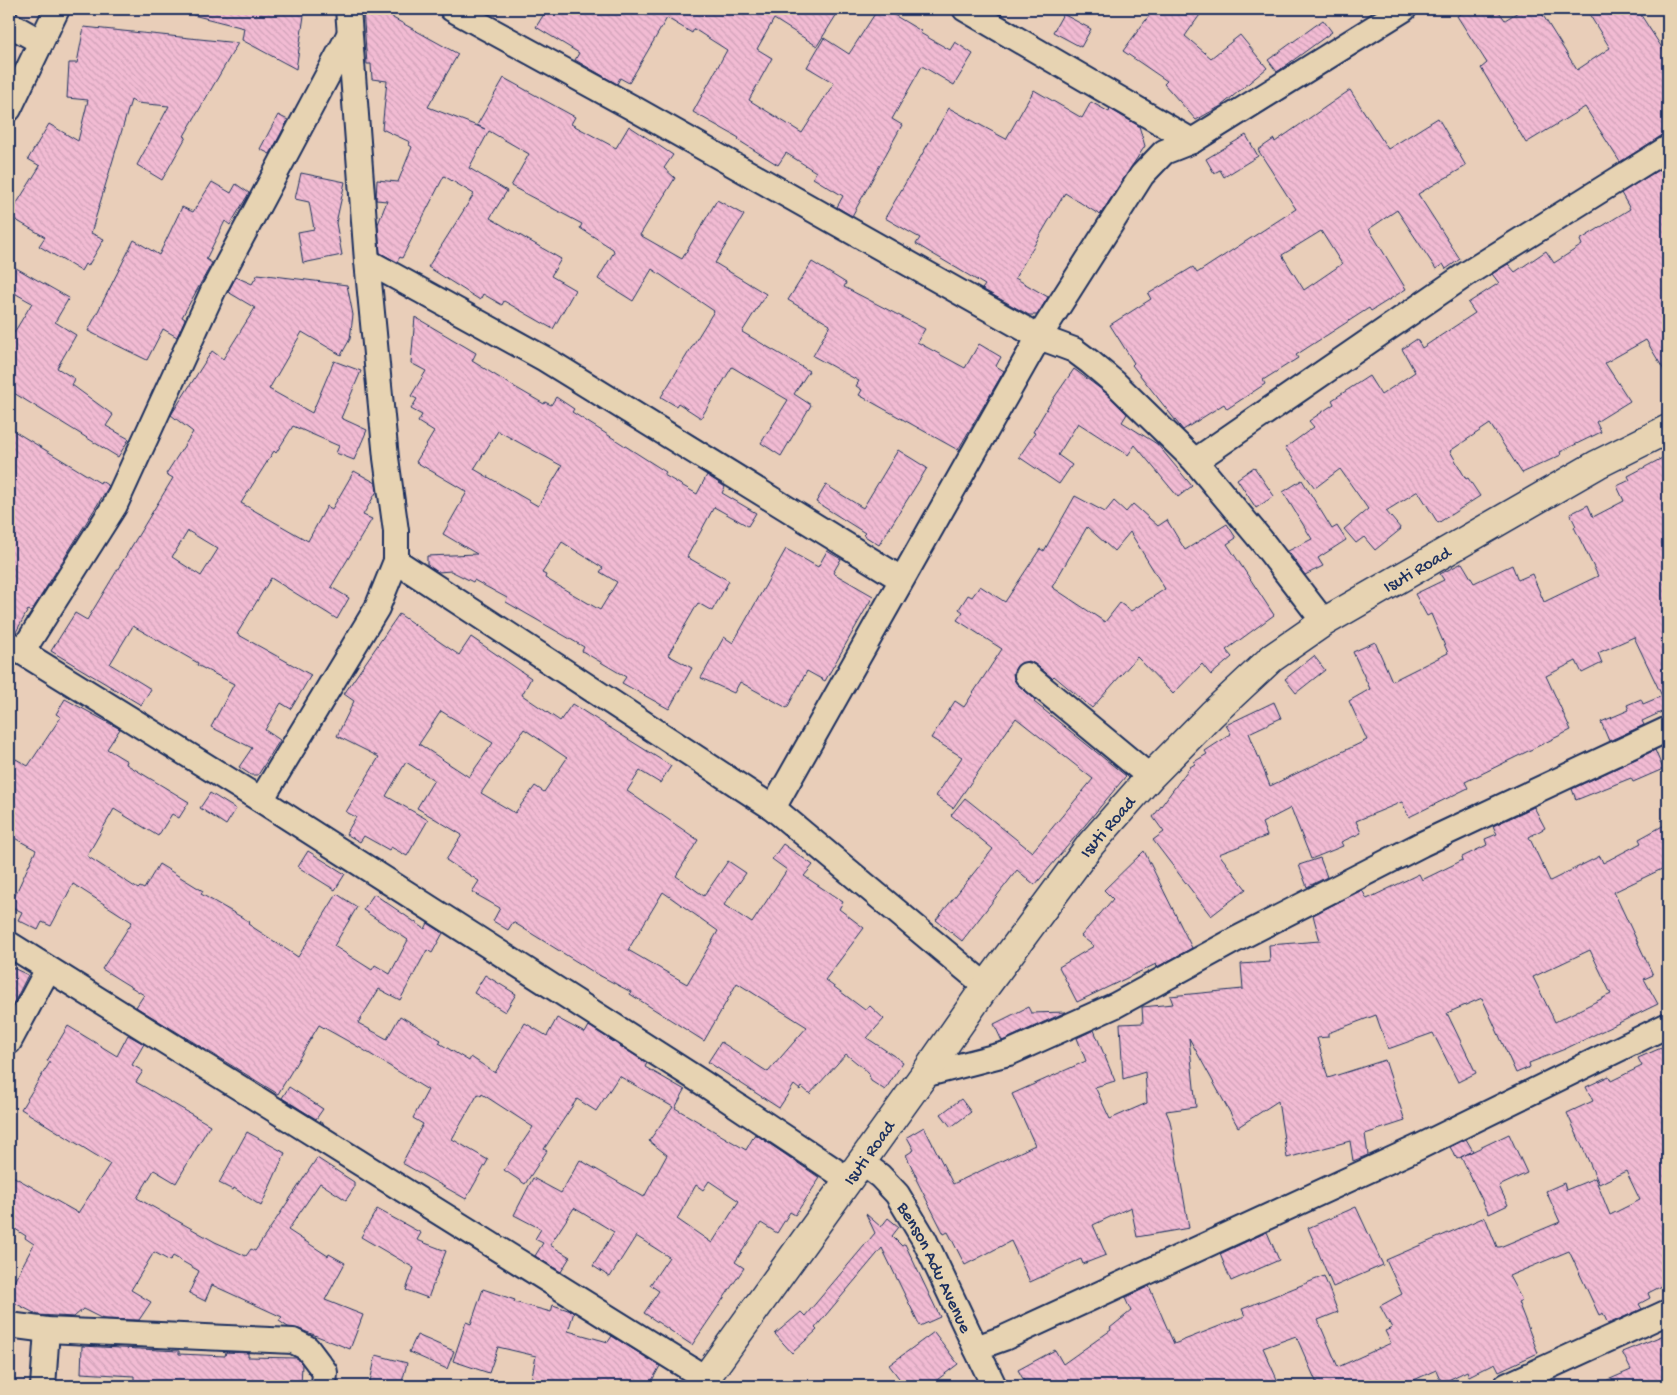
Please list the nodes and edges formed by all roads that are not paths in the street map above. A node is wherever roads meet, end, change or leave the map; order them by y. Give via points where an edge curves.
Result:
1 (57, 9) edge
2 (348, 9) edge
3 (452, 9) edge
4 (965, 9) edge
5 (1404, 9) edge
6 (9, 24) edge
7 (349, 35) junction
8 (41, 42) junction
9 (9, 109) edge
10 (1192, 141) junction
11 (1668, 148) edge
12 (367, 261) junction
13 (1039, 337) junction
14 (1668, 429) edge
15 (1195, 461) junction
16 (396, 561) junction
17 (901, 579) junction
18 (1324, 622) junction
19 (16, 648) edge
20 (1027, 675) dead end
21 (1668, 728) edge
22 (1150, 777) junction
23 (261, 800) junction
24 (773, 808) junction
25 (9, 944) edge
26 (48, 969) junction
27 (986, 986) junction
28 (1668, 1025) edge
29 (9, 1042) edge
30 (924, 1075) junction
31 (855, 1171) junction
32 (1668, 1312) edge
33 (9, 1325) edge
34 (46, 1330) junction
35 (976, 1348) junction
36 (702, 1382) edge
37 (43, 1386) edge
38 (324, 1386) edge
39 (994, 1386) edge
40 (1506, 1386) edge

1 - 8 street
2 - 7 street
3 - 13 street
4 - 10 street
5 - 10 street
6 - 8 street
7 - 12 street
7 - 19 street via 213,291 116,505
8 - 9 street
10 - 13 street via 1164,152 1142,175
11 - 15 street via 1468,273
12 - 16 street via 396,531
12 - 17 street via 545,358
13 - 15 street via 1074,350 1090,362
13 - 17 street
14 - 18 street, Isuti Road via 1598,464
15 - 18 street
16 - 23 street via 377,608
16 - 24 street
17 - 24 street
18 - 22 street, Isuti Road via 1272,658
19 - 23 street, Benson Adu Avenue
20 - 22 street
21 - 30 street via 1422,844 1116,1005 1010,1053
22 - 27 street, Isuti Road via 1092,844
23 - 31 street, Benson Adu Avenue via 695,1078
24 - 27 street
25 - 26 street
26 - 29 street
26 - 36 street
27 - 30 street, Isuti Road
28 - 35 street via 1419,1147
30 - 31 street, Isuti Road
31 - 35 street, Benson Adu Avenue via 880,1176 897,1194 924,1239
31 - 36 street, Isuti Road
32 - 40 street
33 - 34 street
34 - 37 street
34 - 38 street via 293,1341 307,1348 326,1372
35 - 39 street, Benson Adu Avenue

